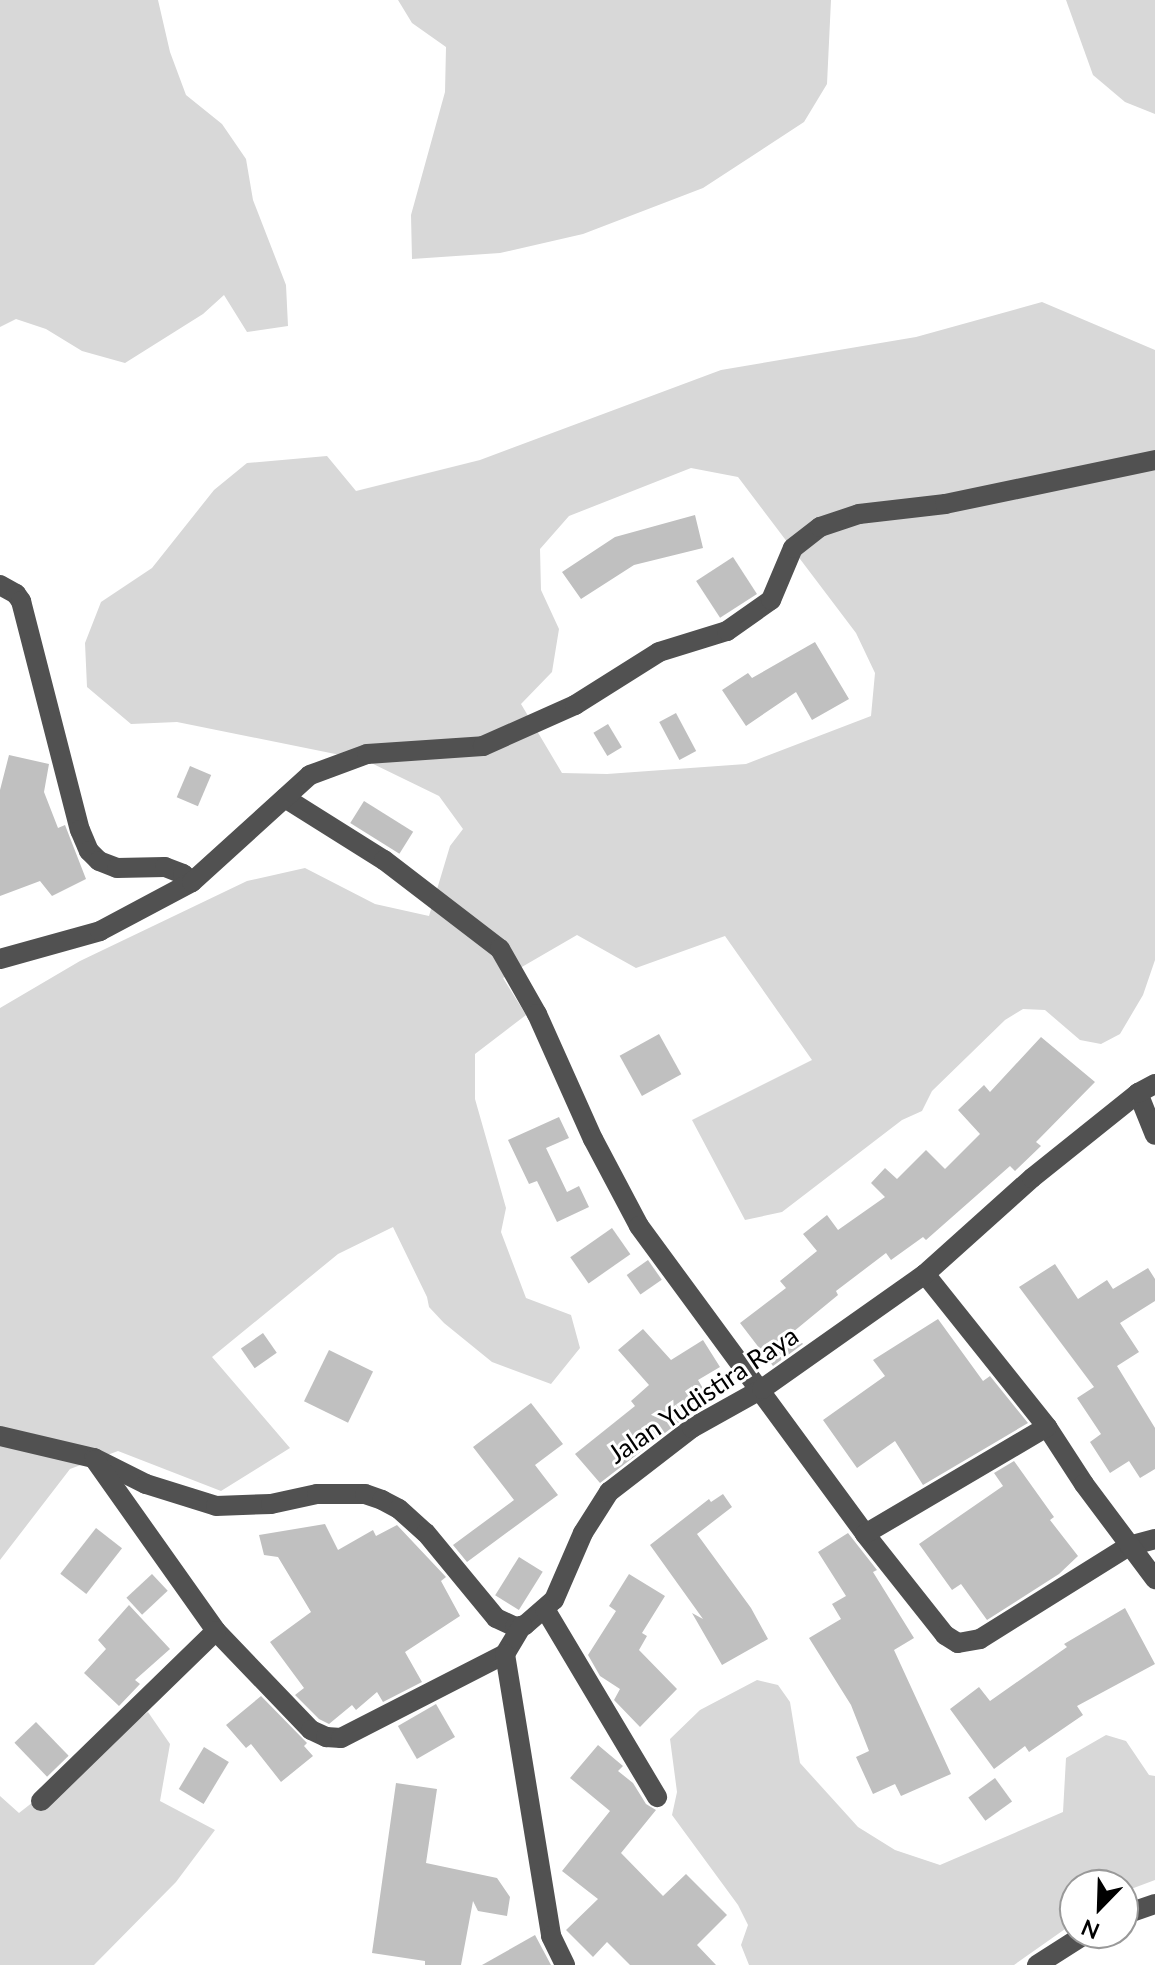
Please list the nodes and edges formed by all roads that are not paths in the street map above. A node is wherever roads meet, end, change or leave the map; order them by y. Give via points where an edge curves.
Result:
1 (1155, 460) edge
2 (0, 585) edge
3 (285, 798) junction
4 (192, 882) junction
5 (0, 959) edge
6 (1146, 1088) edge
7 (1155, 1135) edge
8 (925, 1274) junction
9 (762, 1389) junction
10 (1047, 1427) junction
11 (0, 1436) edge
12 (94, 1458) junction
13 (865, 1534) junction
14 (1155, 1539) edge
15 (1129, 1546) junction
16 (1155, 1579) edge
17 (545, 1609) junction
18 (522, 1626) junction
19 (216, 1631) junction
20 (505, 1654) junction
21 (657, 1797) dead end
22 (41, 1801) dead end
23 (1062, 1949) edge
24 (565, 1965) edge
25 (1037, 1965) edge

1 - 3 street via 959,501 859,514 820,527 793,548 771,600 727,631 659,652 575,705 483,746 367,754 310,775
2 - 4 street via 21,601 89,851 117,868 165,867
3 - 4 street
3 - 9 street via 384,860 500,949 639,1226
4 - 5 street via 100,931
6 - 7 street
6 - 8 street, Jalan Yudistira Raya via 1032,1178
8 - 9 street, Jalan Yudistira Raya
8 - 10 street
9 - 13 street
9 - 17 street, Jalan Yudistira Raya via 692,1428 609,1492
10 - 13 street
10 - 15 street
11 - 12 street
12 - 18 street via 146,1484 216,1506 261,1505 317,1494 365,1494 382,1500 426,1533 496,1618 505,1625
12 - 19 street
13 - 15 street via 945,1635 958,1643 980,1639
14 - 15 street
15 - 16 street
17 - 18 street, Jalan Yudistira Raya
17 - 21 street
18 - 20 street
19 - 20 street via 311,1730 334,1739
19 - 22 street
20 - 24 street via 551,1936
23 - 25 street

